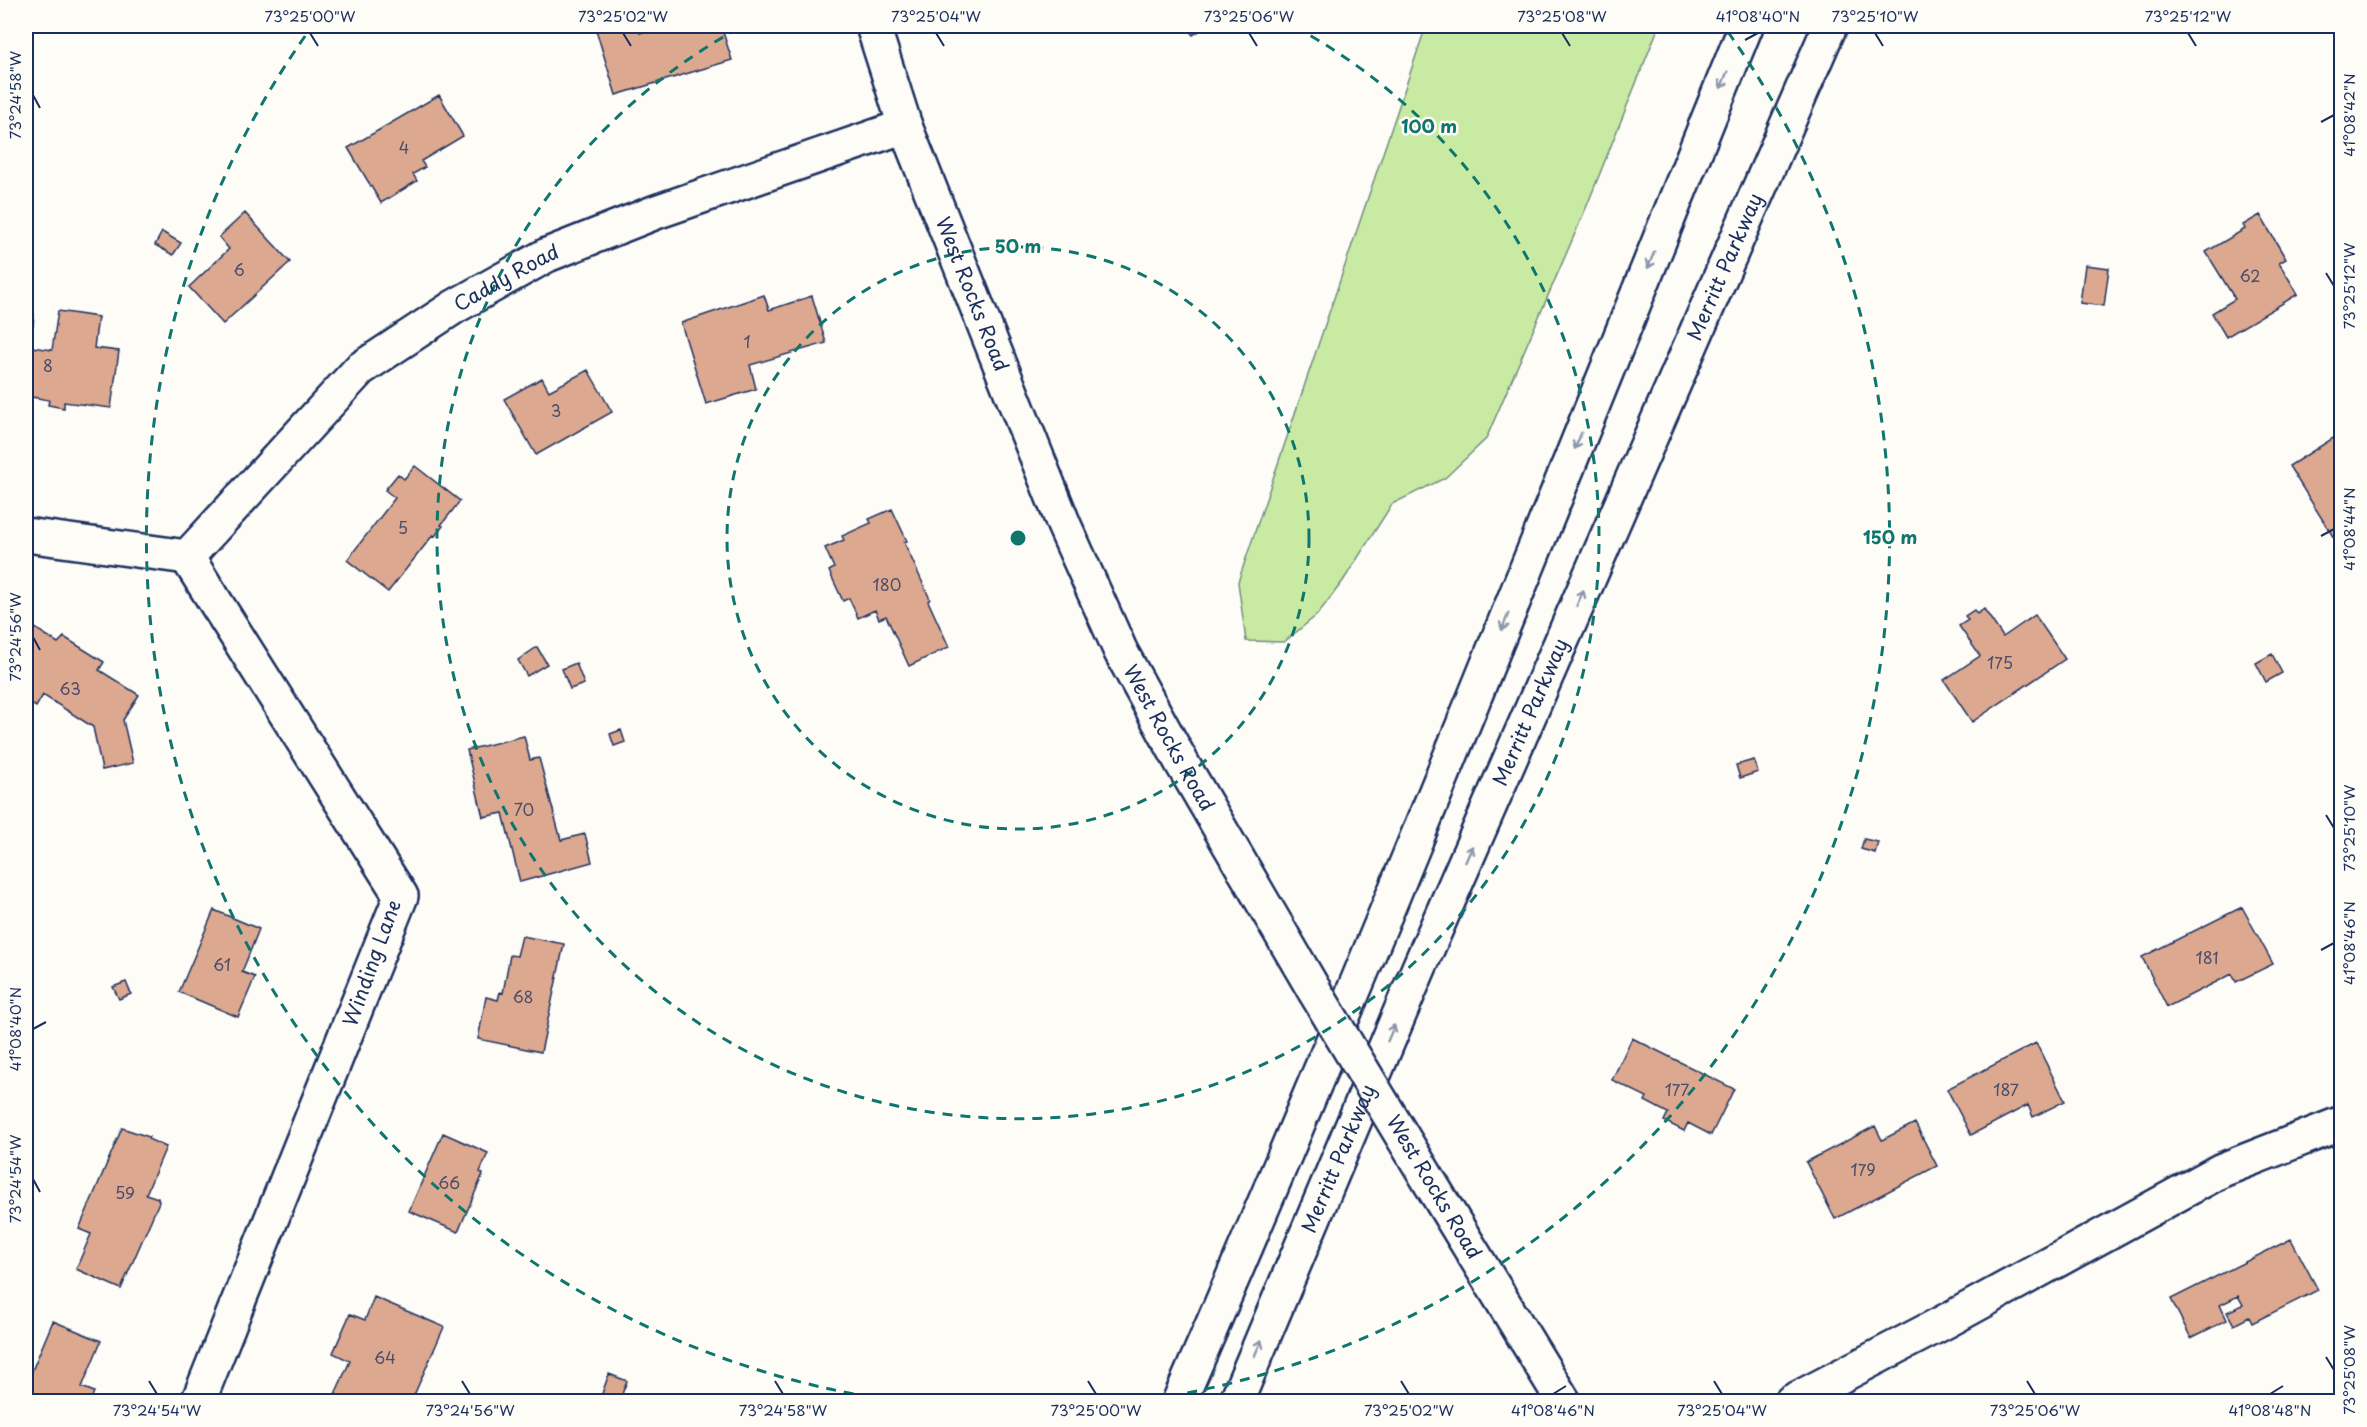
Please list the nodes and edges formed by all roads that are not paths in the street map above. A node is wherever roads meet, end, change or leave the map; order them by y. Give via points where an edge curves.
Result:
1 (873, 26) edge
2 (1746, 26) edge
3 (1830, 26) edge
4 (905, 126) junction
5 (26, 535) edge
6 (187, 557) junction
7 (2342, 1123) edge
8 (198, 1401) edge
9 (1179, 1401) edge
10 (1236, 1401) edge
11 (1564, 1401) edge
12 (1791, 1401) edge

1 - 4 main road, West Rocks Road
2 -> 9 main road via 1474,699
10 -> 3 main road, Merritt Parkway via 1423,959
4 - 6 main road, Caddy Road via 558,250 454,307 360,369
4 - 11 main road, West Rocks Road, bridge via 1064,525 1121,652 1314,990
5 - 6 main road
6 - 8 main road, Winding Lane via 402,897
7 - 12 main road via 2222,1170

